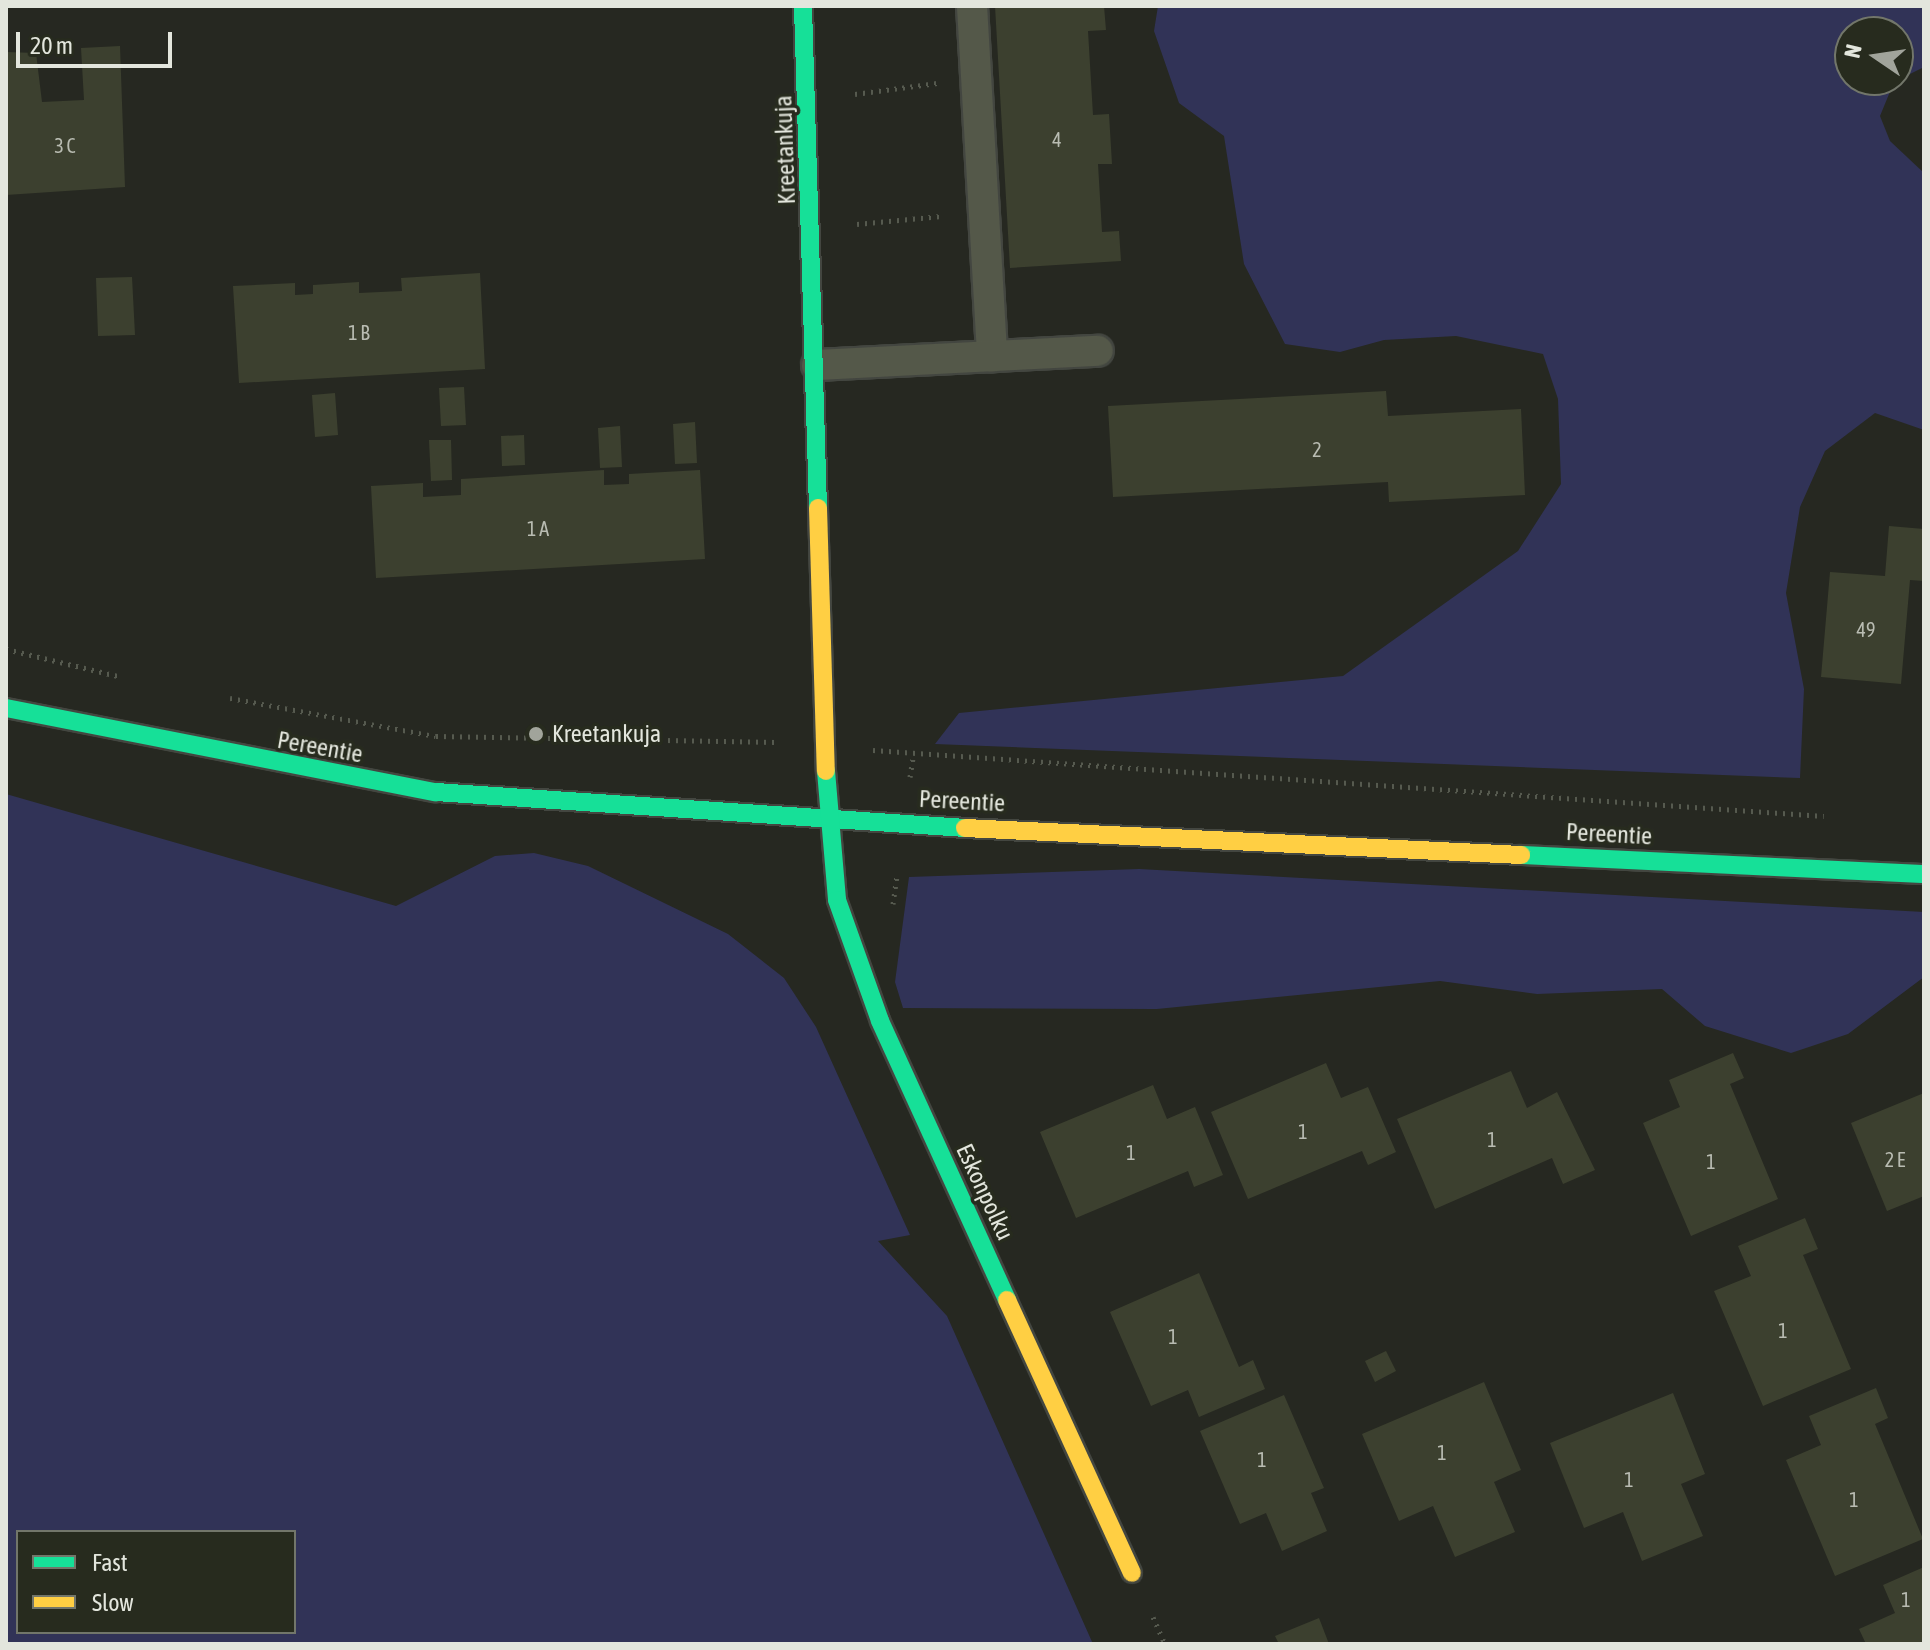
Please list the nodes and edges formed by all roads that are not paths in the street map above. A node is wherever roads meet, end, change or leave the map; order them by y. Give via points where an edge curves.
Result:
1 (803, 6) edge
2 (972, 6) edge
3 (1098, 351) dead end
4 (992, 356) junction
5 (817, 365) junction
6 (6, 708) edge
7 (828, 821) junction
8 (1924, 874) edge
9 (1132, 1573) dead end

1 - 5 street, Kreetankuja
2 - 4 lane
3 - 4 lane
4 - 5 lane
5 - 7 street, Kreetankuja
6 - 7 street, Pereentie via 436,792
7 - 8 street, Pereentie
7 - 9 street, Eskonpolku via 841,919 880,1021

